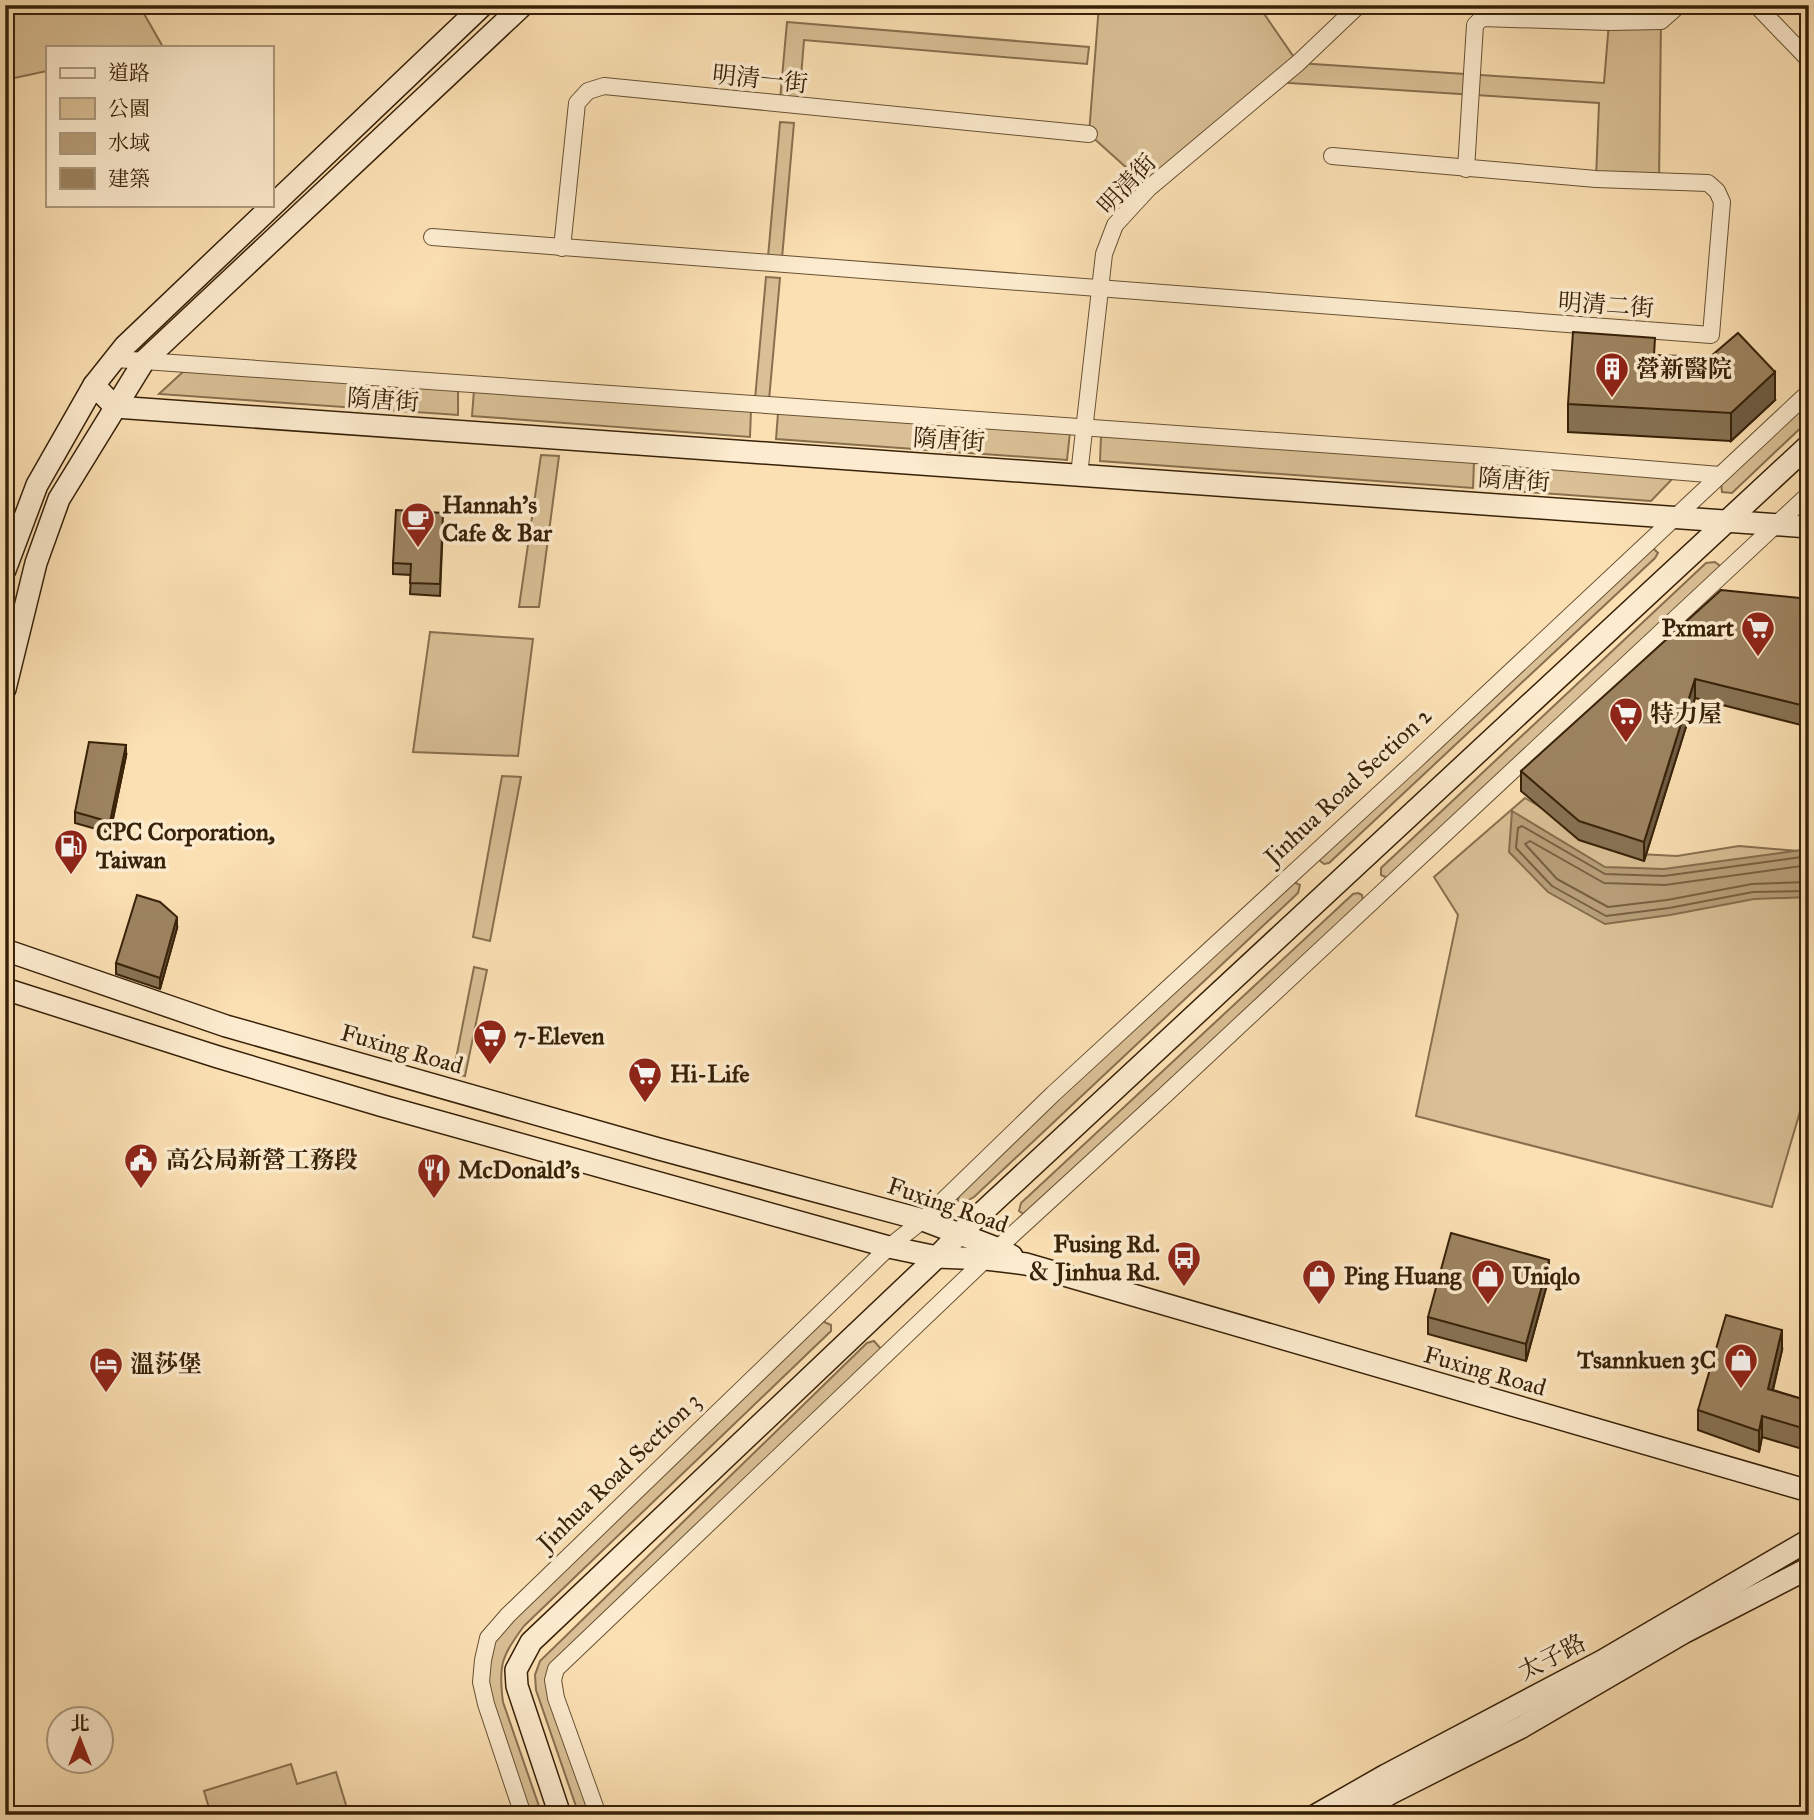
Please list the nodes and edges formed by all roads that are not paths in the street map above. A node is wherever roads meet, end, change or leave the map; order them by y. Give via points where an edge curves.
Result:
1 (483, 5) edge
2 (523, 5) edge
3 (1359, 5) edge
4 (1679, 5) edge
5 (1756, 5) edge
6 (453, 34) junction
7 (471, 54) junction
8 (1808, 58) edge
9 (1088, 134) dead end
10 (1332, 156) dead end
11 (1466, 169) junction
12 (286, 193) junction
13 (273, 205) edge
14 (272, 206) edge
15 (303, 209) junction
16 (432, 237) dead end
17 (562, 248) junction
18 (1099, 290) junction
19 (116, 359) junction
20 (144, 361) junction
21 (94, 385) junction
22 (1809, 392) edge
23 (115, 407) junction
24 (1084, 428) junction
25 (1809, 445) edge
26 (1079, 475) junction
27 (1720, 475) junction
28 (1809, 494) edge
29 (1676, 517) junction
30 (1727, 520) junction
31 (1776, 524) junction
32 (1809, 527) edge
33 (5, 570) edge
34 (5, 690) edge
35 (5, 950) edge
36 (5, 989) edge
37 (923, 1220) junction
38 (958, 1234) junction
39 (889, 1247) junction
40 (992, 1254) junction
41 (937, 1257) junction
42 (1809, 1491) edge
43 (1809, 1540) edge
44 (1809, 1568) edge
45 (523, 1815) edge
46 (560, 1815) edge
47 (598, 1815) edge
48 (1316, 1815) edge
49 (1354, 1815) edge

1 - 6 street
2 - 7 street
3 - 18 street, 明清街 via 1298,63 1149,188 1115,225 1104,254
4 - 11 street via 1661,21 1482,18 1475,25
5 - 8 street
6 - 7 street
6 - 12 street
7 - 15 street
9 - 17 street, 明清一街 via 604,86 589,91 577,103
10 - 11 street, 明清二街
11 - 18 street, 明清二街 via 1707,183 1721,202 1710,335
12 - 13 street
12 - 15 street
14 - 19 street
15 - 20 street
16 - 17 street
17 - 18 street
18 - 24 street, 明清街
19 - 20 street, 隋唐街
19 - 21 street
20 - 23 street
20 - 24 street, 隋唐街
21 - 23 street
21 - 33 street via 37,485
22 - 27 street, Jinhua Road Section 2
23 - 26 street, 隋唐街
23 - 34 street via 59,499 36,563
24 - 26 street, 明清街
24 - 27 street, 隋唐街
25 - 30 street
26 - 29 street, 隋唐街
27 - 29 street, Jinhua Road Section 2
28 - 31 street
29 - 30 street, 隋唐街
29 - 37 street, Jinhua Road Section 2
30 - 31 street, 隋唐街
30 - 38 street
31 - 32 street, 隋唐街
31 - 40 street
35 - 37 street, Fuxing Road via 226,1026
36 - 39 street, Fuxing Road via 370,1102
37 - 38 street, Fuxing Road
37 - 39 street, Jinhua Road Section 3
38 - 40 street, Fuxing Road
38 - 41 street
39 - 41 street, Fuxing Road
39 - 45 street, Jinhua Road Section 3 via 488,1638 481,1682
40 - 41 street, Fuxing Road
40 - 42 street, Fuxing Road
40 - 47 street via 556,1669 556,1698
41 - 46 street via 531,1642 516,1670 517,1686
43 - 48 street, 太子路 via 1602,1661
44 - 49 street, 太子路

